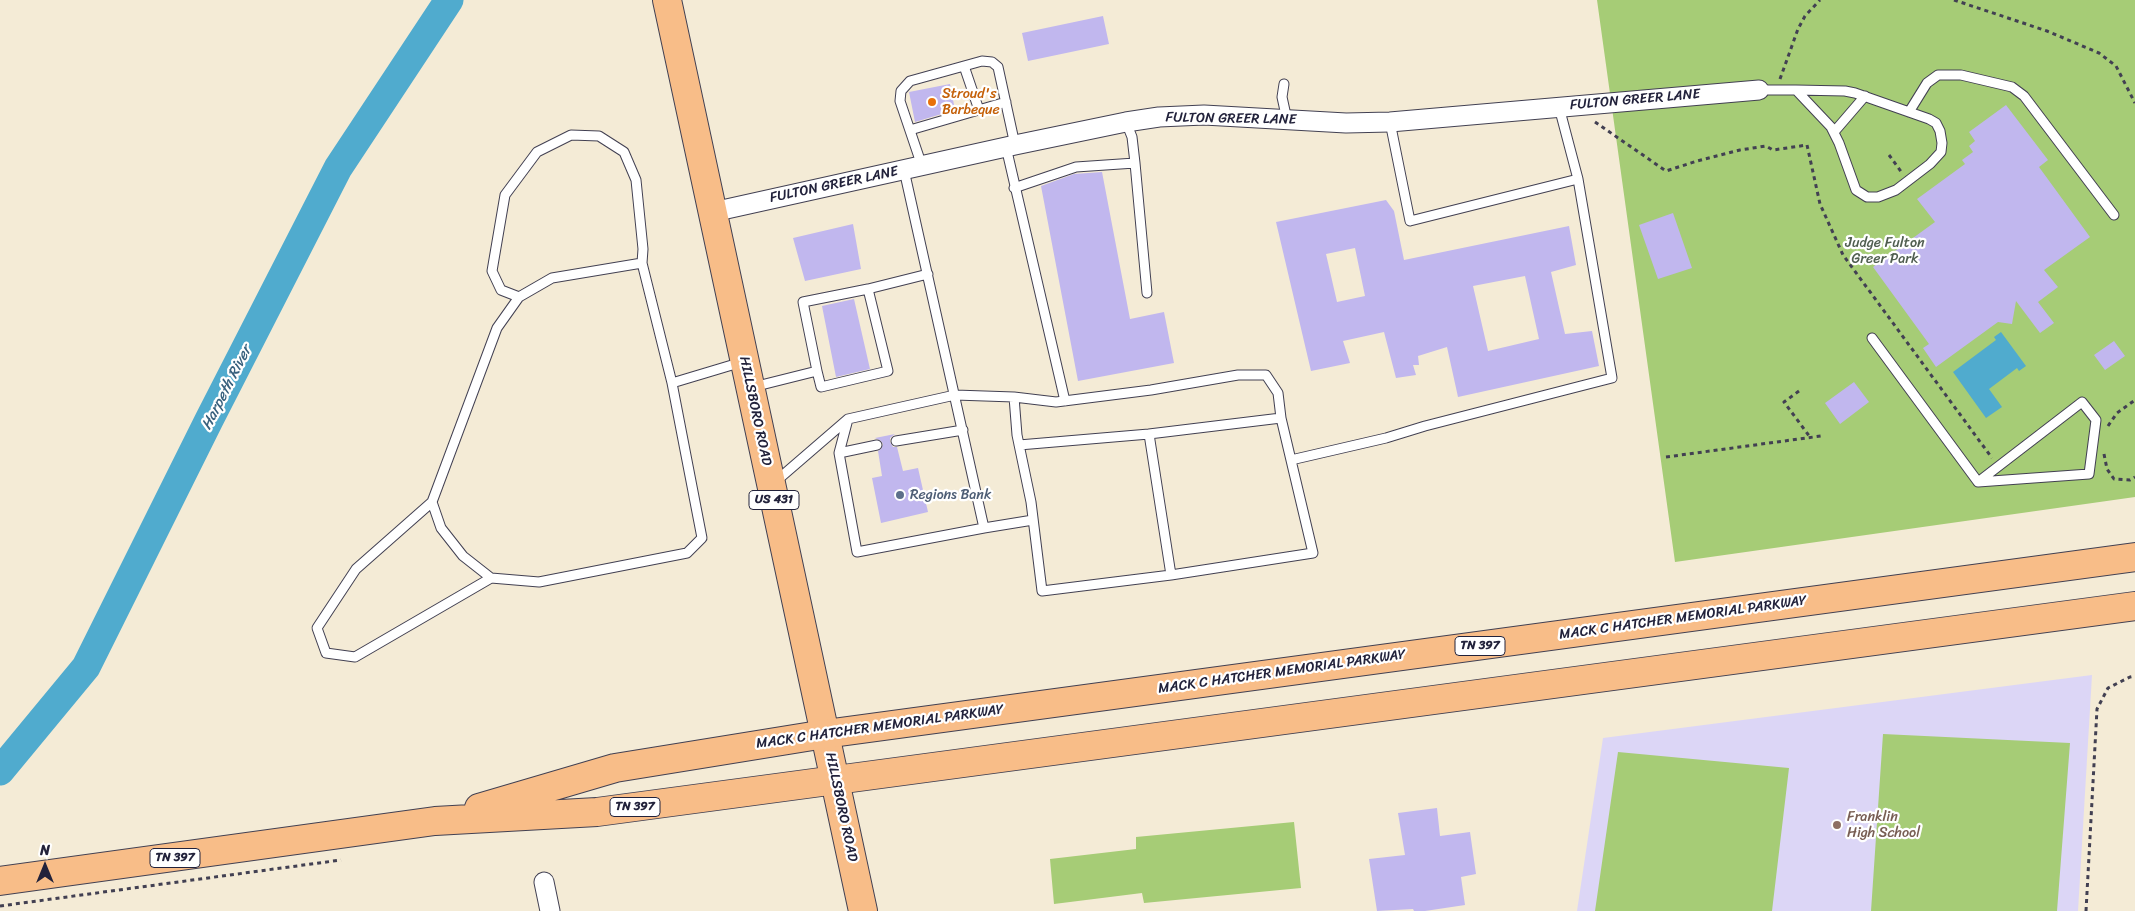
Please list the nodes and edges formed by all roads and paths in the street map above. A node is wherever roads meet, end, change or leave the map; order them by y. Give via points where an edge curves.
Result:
1 (667, 0) edge
2 (1820, 0) edge
3 (1954, 0) edge
4 (964, 66) junction
5 (1284, 84) dead end
6 (1759, 90) joint
7 (1779, 90) junction
8 (1796, 90) junction
9 (1865, 96) junction
10 (1006, 102) junction
11 (2135, 103) edge
12 (1559, 107) junction
13 (979, 110) junction
14 (1909, 112) junction
15 (1287, 120) junction
16 (1593, 120) dead end
17 (1126, 122) junction
18 (1390, 122) junction
19 (910, 130) junction
20 (1834, 132) junction
21 (1010, 146) junction
22 (1136, 163) junction
23 (913, 168) junction
24 (1578, 179) junction
25 (1014, 188) junction
26 (712, 212) junction
27 (2114, 215) dead end
28 (642, 263) junction
29 (928, 274) junction
30 (868, 289) junction
31 (1147, 293) dead end
32 (519, 298) junction
33 (1872, 338) dead end
34 (745, 361) junction
35 (817, 371) junction
36 (672, 383) junction
37 (750, 387) junction
38 (1799, 391) dead end
39 (955, 396) junction
40 (1014, 397) junction
41 (2135, 400) edge
42 (1064, 401) junction
43 (1281, 418) junction
44 (848, 419) junction
45 (2106, 428) dead end
46 (963, 430) junction
47 (1149, 434) junction
48 (1821, 436) dead end
49 (1810, 438) junction
50 (896, 441) dead end
51 (877, 445) dead end
52 (1019, 445) junction
53 (2103, 446) dead end
54 (839, 452) junction
55 (1666, 457) dead end
56 (1291, 460) junction
57 (1998, 467) junction
58 (2135, 477) edge
59 (1978, 482) junction
60 (771, 486) junction
61 (432, 502) junction
62 (1033, 520) junction
63 (984, 528) junction
64 (2135, 557) edge
65 (1171, 575) junction
66 (491, 578) junction
67 (2135, 606) edge
68 (2135, 676) edge
69 (825, 734) junction
70 (835, 780) junction
71 (435, 821) junction
72 (341, 860) dead end
73 (0, 881) edge
74 (544, 882) dead end
75 (0, 906) edge
76 (550, 911) edge
77 (863, 911) edge
78 (2086, 911) edge

1 - 26 main road, HILLSBORO ROAD / US 431
2 - 7 path via 1798,29
3 - 11 path via 2099,52 2116,66
4 - 10 lane via 982,61 992,62 998,67
4 - 13 lane
4 - 19 lane via 910,81 901,91 900,101
5 - 15 lane via 1282,98
6 - 7 lane
6 - 12 street, FULTON GREER LANE
7 - 8 lane
8 - 9 lane via 1845,91
8 - 20 lane
9 - 14 lane
9 - 20 lane
10 - 13 lane
10 - 21 lane
12 - 18 street, FULTON GREER LANE
12 - 24 lane
13 - 19 lane
14 - 20 lane via 1936,124 1942,137 1941,152 1896,190 1878,197 1867,197 1856,190
14 - 27 lane via 1927,83 1938,75 1961,75 2012,87 2024,96
15 - 17 street, FULTON GREER LANE via 1187,115
15 - 18 street, FULTON GREER LANE
16 - 57 path via 1666,171 1722,153 1766,146 1773,150 1807,145 1815,190 1843,255
17 - 21 street, FULTON GREER LANE
17 - 22 lane
18 - 24 lane via 1410,221
19 - 23 lane
21 - 23 street, FULTON GREER LANE
21 - 25 lane
22 - 25 lane via 1076,167
22 - 31 lane
23 - 26 street, FULTON GREER LANE
23 - 29 lane
24 - 56 lane via 1612,378
25 - 42 lane
26 - 34 main road, HILLSBORO ROAD / US 431
28 - 32 lane via 552,278
28 - 32 lane via 636,180 624,152 599,136 571,135 537,152 506,196 492,272 501,290
28 - 36 lane
29 - 30 lane
29 - 39 lane
30 - 35 lane via 803,302
30 - 35 lane via 888,371 821,387
32 - 61 lane via 497,328
33 - 59 lane
34 - 36 lane
34 - 37 main road, HILLSBORO ROAD / US 431
35 - 37 lane
36 - 66 lane via 702,538 687,553 539,582
37 - 60 main road, HILLSBORO ROAD / US 431
38 - 49 path via 1784,402
39 - 40 lane
39 - 44 lane
39 - 46 lane
40 - 42 lane
40 - 52 lane
41 - 45 path
42 - 43 lane via 1238,375 1266,375 1278,393
43 - 47 lane
43 - 56 lane
44 - 54 lane
44 - 60 lane
46 - 50 lane
46 - 63 lane
47 - 52 lane
47 - 65 lane
48 - 49 path
49 - 55 path
51 - 54 lane
52 - 62 lane
53 - 58 path via 2106,469 2114,479 2130,480
54 - 63 lane via 857,552
56 - 65 lane via 1314,553
57 - 59 lane
57 - 59 lane via 2082,402 2096,420 2089,474
60 - 69 main road, HILLSBORO ROAD / US 431
61 - 66 lane via 441,528 463,556
61 - 66 lane via 356,569 317,628 326,653 355,657
62 - 63 lane
62 - 65 lane via 1042,590
64 - 69 main road, MACK C HATCHER MEMORIAL PARKWAY / TN 397
67 - 70 main road, MACK C HATCHER MEMORIAL PARKWAY / TN 397
68 - 78 path via 2108,688 2097,709
69 - 70 main road, HILLSBORO ROAD / US 431
69 - 71 main road, MACK C HATCHER MEMORIAL PARKWAY / TN 397 via 615,768
70 - 71 main road, MACK C HATCHER MEMORIAL PARKWAY / TN 397 via 597,812
70 - 77 main road, HILLSBORO ROAD
71 - 73 main road, MACK C HATCHER MEMORIAL PARKWAY / TN 397
72 - 75 path
74 - 76 street

